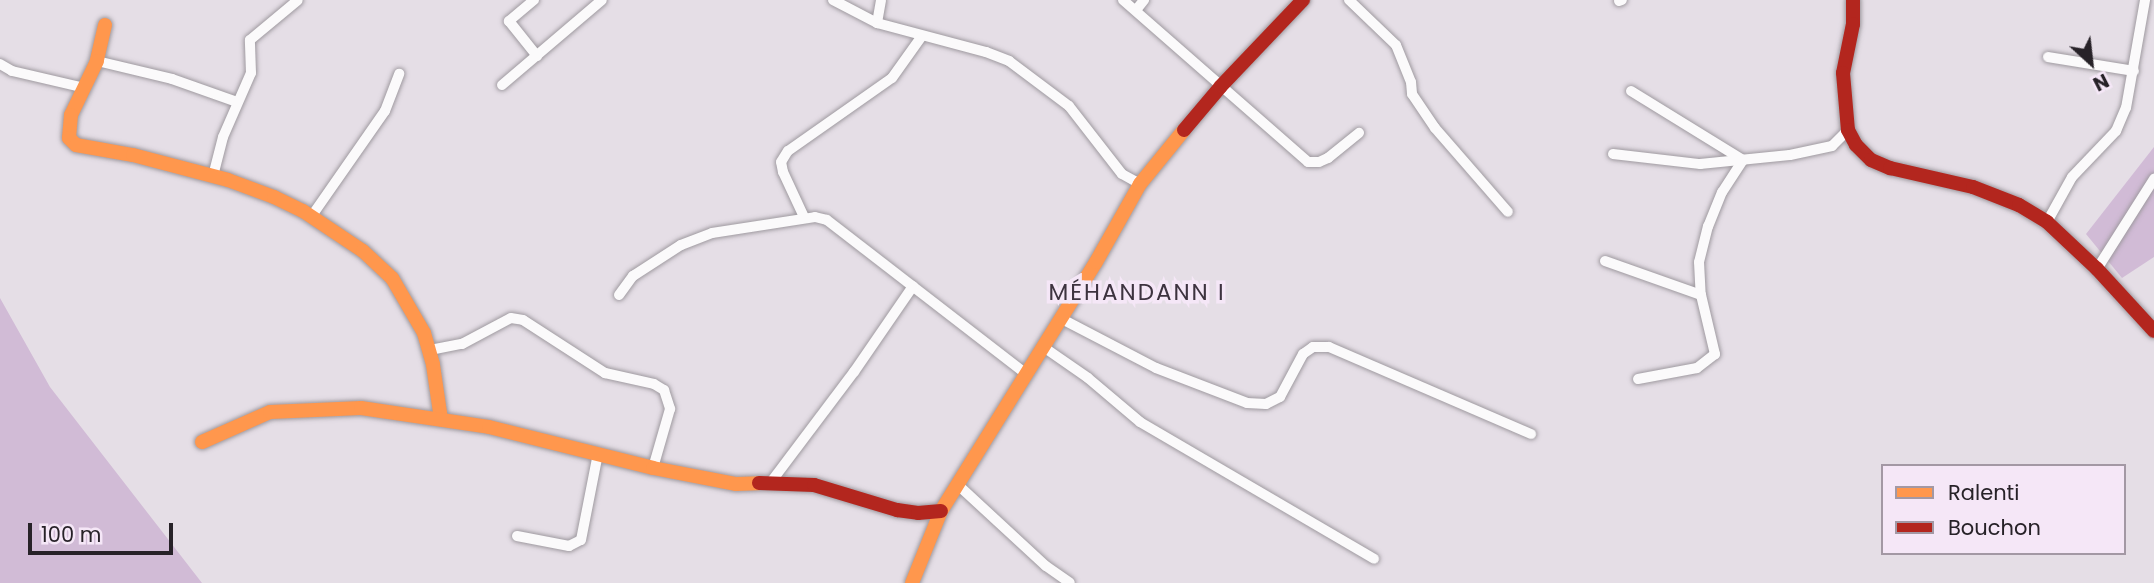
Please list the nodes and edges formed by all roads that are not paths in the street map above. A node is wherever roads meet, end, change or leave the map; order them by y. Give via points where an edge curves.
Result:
1 (298, 0) edge
2 (534, 0) edge
3 (602, 0) edge
4 (833, 0) edge
5 (881, 0) edge
6 (1123, 0) edge
7 (1144, 0) edge
8 (1303, 0) edge
9 (1349, 0) edge
10 (1854, 0) edge
11 (2145, 0) edge
12 (1136, 10) junction
13 (877, 23) junction
14 (105, 25) dead end
15 (922, 36) junction
16 (537, 56) junction
17 (2048, 57) dead end
18 (97, 61) junction
19 (0, 64) edge
20 (2134, 71) junction
21 (399, 74) dead end
22 (502, 85) dead end
23 (1221, 86) junction
24 (85, 88) junction
25 (1631, 91) dead end
26 (237, 102) junction
27 (1848, 130) junction
28 (1359, 133) dead end
29 (1613, 154) dead end
30 (1744, 160) junction
31 (213, 176) junction
32 (2154, 179) edge
33 (1140, 184) junction
34 (1508, 212) dead end
35 (311, 217) junction
36 (804, 217) junction
37 (2048, 222) junction
38 (1605, 261) dead end
39 (2097, 269) junction
40 (913, 286) junction
41 (619, 295) dead end
42 (1701, 295) junction
43 (1060, 318) junction
44 (2154, 331) edge
45 (1042, 346) junction
46 (430, 350) junction
47 (1025, 373) junction
48 (1638, 379) dead end
49 (441, 419) junction
50 (1531, 434) dead end
51 (202, 442) dead end
52 (598, 453) junction
53 (653, 468) junction
54 (771, 482) junction
55 (957, 484) junction
56 (941, 511) junction
57 (517, 536) dead end
58 (1374, 559) dead end
59 (912, 583) edge
60 (1070, 583) edge

1 - 26 street via 253,34 248,47 251,73
2 - 16 street via 509,21
3 - 16 street
4 - 13 street
5 - 13 street
6 - 12 street
7 - 12 street
8 - 23 street
9 - 34 street via 1396,45 1412,94 1435,128
10 - 27 street via 1843,74
11 - 20 street
12 - 23 street
13 - 15 street
14 - 18 street
15 - 33 street via 1009,61 1069,106 1122,174
15 - 36 street via 892,78 788,151 781,162 783,172
16 - 22 street
17 - 20 street
18 - 24 street
18 - 26 street via 172,79
19 - 24 street
20 - 37 street via 2116,131 2072,177
21 - 35 street via 385,111
23 - 28 street via 1308,162 1328,158
23 - 33 street
24 - 31 street via 71,114 69,138 76,145
25 - 30 street
26 - 31 street
27 - 30 street via 1821,150
27 - 37 street via 1871,160 1973,187
29 - 30 street via 1689,163
30 - 42 street via 1722,192 1708,226 1699,262
31 - 35 street via 274,197
32 - 39 street
33 - 43 street
35 - 46 street via 384,268
36 - 40 street via 827,220
36 - 41 street via 712,233 681,245 633,276
37 - 39 street
38 - 42 street
39 - 44 street
40 - 47 street
40 - 54 street
42 - 48 street via 1716,354 1697,368
43 - 45 street
43 - 50 street via 1156,368 1247,403 1266,404 1280,397 1303,354 1329,347
45 - 47 street
45 - 58 street via 1139,422
46 - 49 street
46 - 53 street via 462,344 512,318 523,320 605,373 664,390 670,409
47 - 55 street
49 - 51 street via 361,408 270,412
49 - 52 street
52 - 53 street
52 - 57 street via 581,540 569,546
53 - 54 street via 736,484
54 - 56 street via 814,485 897,510
55 - 56 street
55 - 60 street
56 - 59 street

